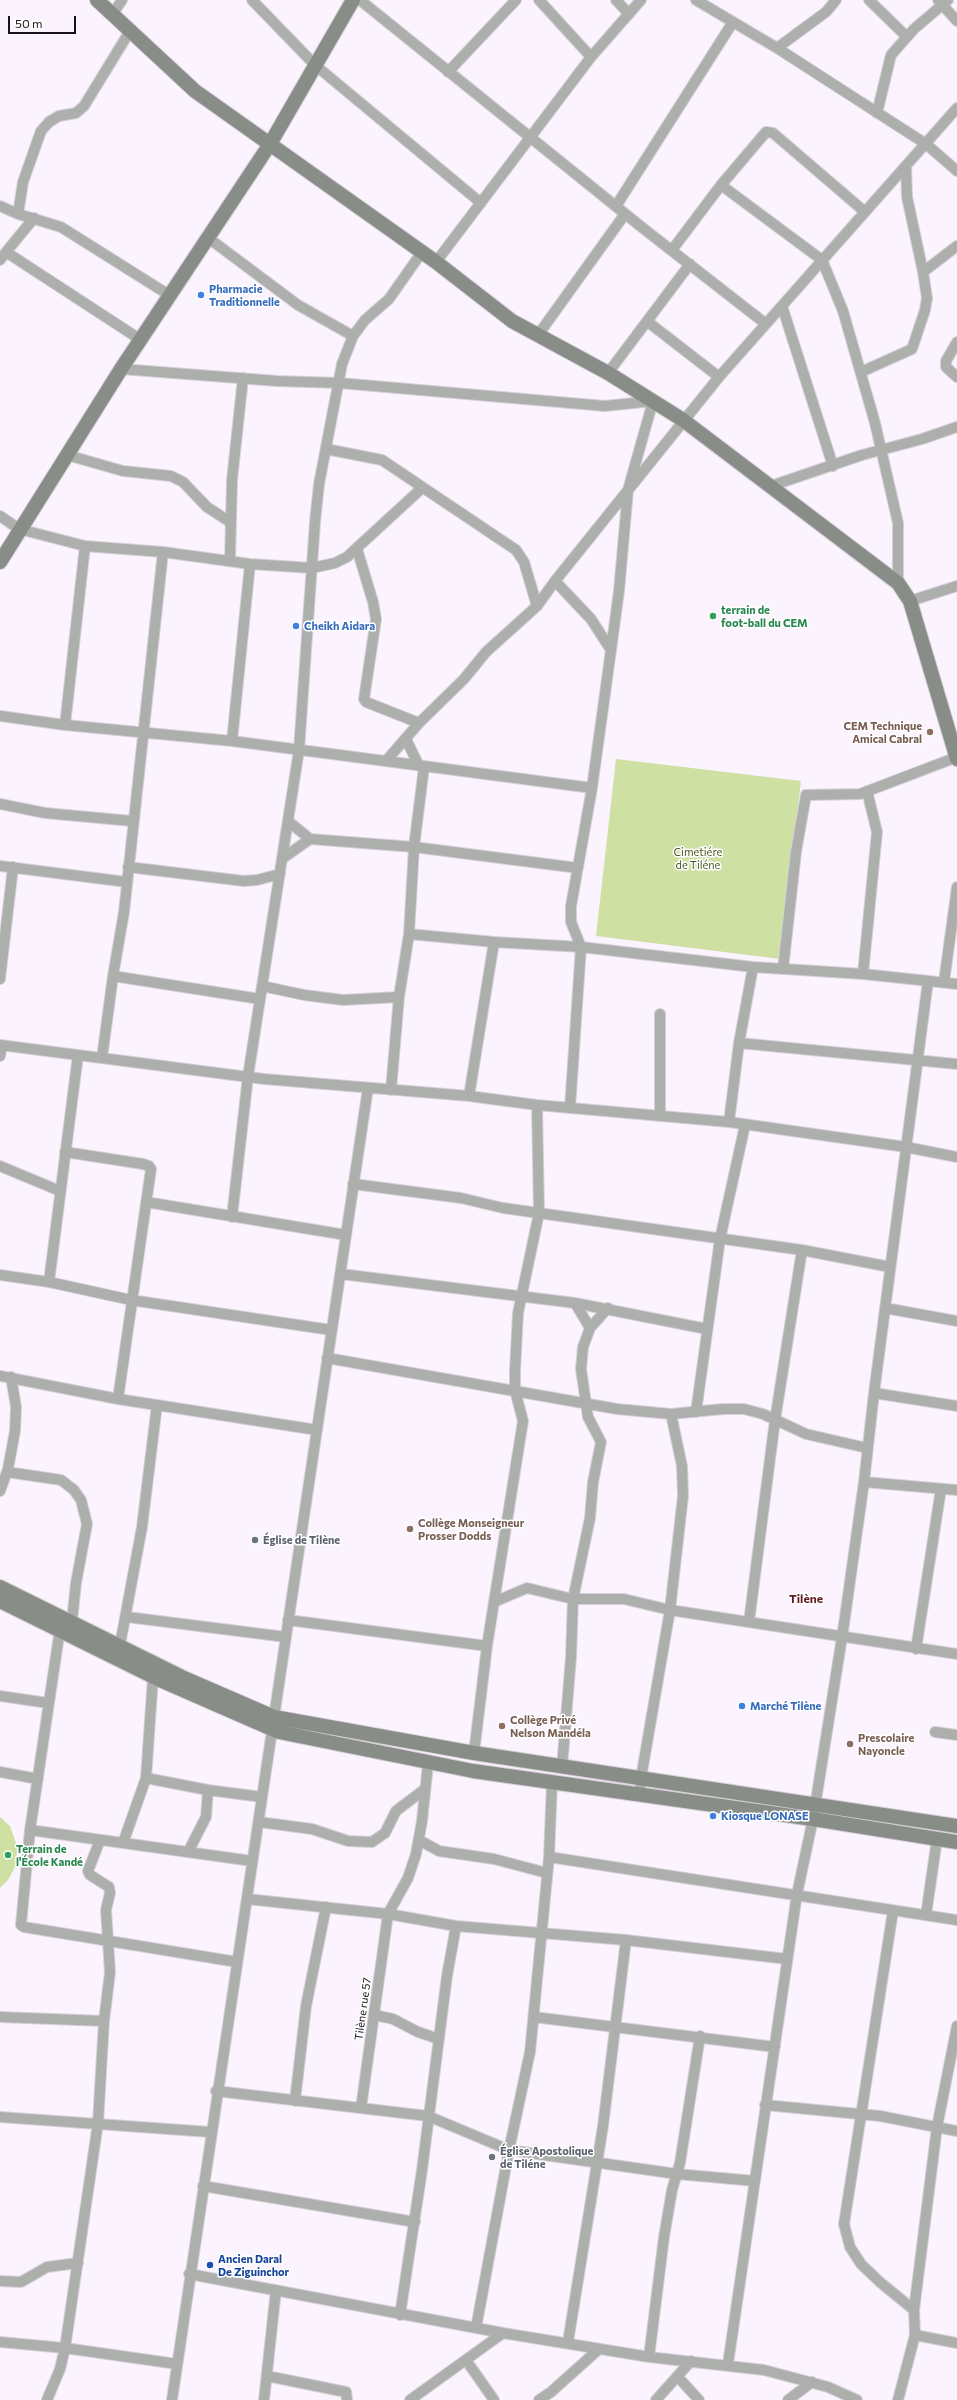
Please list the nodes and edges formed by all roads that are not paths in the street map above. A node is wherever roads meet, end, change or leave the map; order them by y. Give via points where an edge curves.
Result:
1 (96, 0) edge
2 (122, 0) edge
3 (353, 0) edge
4 (360, 0) edge
5 (516, 0) edge
6 (539, 0) edge
7 (616, 0) edge
8 (641, 0) edge
9 (696, 0) edge
10 (836, 0) edge
11 (869, 0) edge
12 (257, 2) edge
13 (943, 2) edge
14 (629, 14) junction
15 (112, 15) junction
16 (957, 21) edge
17 (733, 22) junction
18 (130, 31) junction
19 (907, 37) junction
20 (777, 48) junction
21 (591, 57) junction
22 (315, 65) junction
23 (448, 72) junction
24 (957, 108) edge
25 (877, 113) junction
26 (531, 138) junction
27 (270, 144) junction
28 (926, 144) junction
29 (906, 166) junction
30 (955, 166) edge
31 (721, 186) junction
32 (481, 202) junction
33 (0, 206) edge
34 (616, 206) junction
35 (864, 212) junction
36 (18, 214) junction
37 (626, 214) junction
38 (34, 218) junction
39 (207, 237) junction
40 (957, 246) edge
41 (672, 250) junction
42 (422, 252) junction
43 (3, 256) edge
44 (822, 260) junction
45 (436, 262) junction
46 (690, 264) junction
47 (923, 272) junction
48 (169, 295) junction
49 (782, 306) junction
50 (648, 322) junction
51 (766, 324) junction
52 (538, 335) junction
53 (354, 336) junction
54 (141, 340) junction
55 (957, 342) edge
56 (121, 369) junction
57 (861, 372) junction
58 (608, 373) junction
59 (719, 377) junction
60 (957, 377) edge
61 (243, 378) junction
62 (339, 384) junction
63 (653, 401) junction
64 (683, 420) junction
65 (957, 427) edge
66 (326, 449) junction
67 (881, 450) junction
68 (67, 455) junction
69 (833, 466) junction
70 (771, 486) junction
71 (422, 488) junction
72 (628, 490) junction
73 (0, 516) edge
74 (230, 522) junction
75 (19, 529) junction
76 (85, 546) junction
77 (357, 549) junction
78 (163, 552) junction
79 (230, 561) junction
80 (0, 562) edge
81 (250, 564) junction
82 (312, 568) junction
83 (555, 581) junction
84 (898, 583) junction
85 (957, 586) edge
86 (910, 601) junction
87 (537, 606) junction
88 (611, 650) junction
89 (0, 716) edge
90 (419, 723) junction
91 (65, 725) junction
92 (144, 732) junction
93 (406, 739) junction
94 (232, 741) junction
95 (299, 750) junction
96 (957, 758) edge
97 (386, 761) junction
98 (421, 767) junction
99 (592, 788) junction
100 (867, 791) junction
101 (0, 804) edge
102 (288, 820) junction
103 (132, 822) junction
104 (310, 839) junction
105 (414, 847) junction
106 (282, 858) junction
107 (0, 866) edge
108 (13, 867) junction
109 (128, 867) junction
110 (578, 868) junction
111 (280, 874) junction
112 (127, 882) junction
113 (957, 887) edge
114 (409, 934) junction
115 (494, 942) junction
116 (581, 947) junction
117 (753, 967) junction
118 (783, 969) junction
119 (864, 974) junction
120 (113, 976) junction
121 (0, 979) edge
122 (928, 981) junction
123 (944, 982) junction
124 (957, 984) edge
125 (262, 986) junction
126 (399, 997) junction
127 (260, 999) junction
128 (660, 1014) dead end
129 (739, 1043) junction
130 (1, 1045) edge
131 (78, 1055) junction
132 (0, 1056) edge
133 (102, 1058) junction
134 (918, 1060) junction
135 (957, 1064) edge
136 (248, 1076) junction
137 (368, 1088) junction
138 (391, 1090) junction
139 (468, 1096) junction
140 (538, 1106) junction
141 (570, 1108) junction
142 (660, 1115) junction
143 (729, 1122) junction
144 (744, 1125) junction
145 (906, 1147) junction
146 (65, 1152) junction
147 (957, 1157) edge
148 (0, 1166) edge
149 (353, 1184) junction
150 (60, 1191) junction
151 (146, 1202) junction
152 (539, 1213) junction
153 (232, 1217) junction
154 (346, 1235) junction
155 (720, 1239) junction
156 (802, 1250) junction
157 (890, 1267) junction
158 (341, 1274) junction
159 (0, 1275) edge
160 (49, 1282) junction
161 (522, 1297) junction
162 (131, 1300) junction
163 (575, 1302) junction
164 (608, 1308) junction
165 (885, 1308) junction
166 (957, 1320) edge
167 (590, 1328) junction
168 (707, 1329) junction
169 (331, 1330) junction
170 (327, 1358) junction
171 (0, 1376) edge
172 (11, 1377) junction
173 (515, 1390) junction
174 (874, 1393) junction
175 (118, 1399) junction
176 (157, 1405) junction
177 (585, 1405) junction
178 (957, 1406) edge
179 (696, 1412) junction
180 (672, 1414) junction
181 (775, 1420) junction
182 (317, 1430) junction
183 (867, 1448) junction
184 (7, 1472) junction
185 (864, 1482) junction
186 (941, 1489) junction
187 (957, 1490) edge
188 (0, 1491) edge
189 (0, 1587) edge
190 (0, 1600) edge
191 (573, 1600) junction
192 (494, 1602) junction
193 (670, 1610) junction
194 (126, 1617) junction
195 (288, 1620) junction
196 (72, 1621) junction
197 (749, 1622) junction
198 (60, 1629) junction
199 (286, 1637) junction
200 (842, 1637) junction
201 (120, 1645) junction
202 (487, 1646) junction
203 (916, 1649) junction
204 (957, 1654) edge
205 (153, 1677) junction
206 (0, 1696) edge
207 (48, 1703) junction
208 (273, 1723) junction
209 (935, 1732) dead end
210 (957, 1735) edge
211 (474, 1753) junction
212 (428, 1764) junction
213 (562, 1767) junction
214 (0, 1772) edge
215 (146, 1778) junction
216 (641, 1778) junction
217 (38, 1779) junction
218 (552, 1783) junction
219 (425, 1789) junction
220 (208, 1790) junction
221 (640, 1795) junction
222 (262, 1796) junction
223 (814, 1804) junction
224 (813, 1818) junction
225 (258, 1822) junction
226 (957, 1826) edge
227 (30, 1830) junction
228 (937, 1839) junction
229 (100, 1840) junction
230 (419, 1840) junction
231 (957, 1842) edge
232 (123, 1843) junction
233 (188, 1852) junction
234 (549, 1857) junction
235 (252, 1861) junction
236 (547, 1873) junction
237 (797, 1894) junction
238 (247, 1899) junction
239 (326, 1907) junction
240 (893, 1911) junction
241 (388, 1914) junction
242 (926, 1915) junction
243 (957, 1920) edge
244 (456, 1926) junction
245 (543, 1932) junction
246 (108, 1940) junction
247 (626, 1940) junction
248 (787, 1959) junction
249 (237, 1962) junction
250 (375, 2015) junction
251 (0, 2017) edge
252 (534, 2017) junction
253 (104, 2021) junction
254 (614, 2026) junction
255 (957, 2026) edge
256 (700, 2036) junction
257 (439, 2039) junction
258 (775, 2047) junction
259 (216, 2091) junction
260 (295, 2100) junction
261 (765, 2105) junction
262 (361, 2108) junction
263 (862, 2115) junction
264 (428, 2116) junction
265 (0, 2117) edge
266 (98, 2123) junction
267 (937, 2127) junction
268 (957, 2131) edge
269 (210, 2132) junction
270 (509, 2150) junction
271 (596, 2162) junction
272 (677, 2174) junction
273 (755, 2181) junction
274 (203, 2186) junction
275 (415, 2222) junction
276 (78, 2263) junction
277 (189, 2274) junction
278 (0, 2281) edge
279 (276, 2290) junction
280 (914, 2310) junction
281 (400, 2315) junction
282 (476, 2328) junction
283 (503, 2333) junction
284 (915, 2336) junction
285 (0, 2342) edge
286 (568, 2342) junction
287 (957, 2343) edge
288 (65, 2348) junction
289 (599, 2349) junction
290 (649, 2357) junction
291 (466, 2360) junction
292 (691, 2361) junction
293 (177, 2364) junction
294 (728, 2364) junction
295 (267, 2376) junction
296 (678, 2376) junction
297 (812, 2382) junction
298 (47, 2400) edge
299 (172, 2400) edge
300 (264, 2400) edge
301 (347, 2400) edge
302 (410, 2400) edge
303 (494, 2400) edge
304 (538, 2400) edge
305 (656, 2400) edge
306 (698, 2400) edge
307 (788, 2400) edge
308 (857, 2400) edge
309 (898, 2400) edge

1 - 15 street
2 - 15 street
3 - 22 street
4 - 23 street
5 - 23 street
6 - 21 street
7 - 14 street
8 - 14 street
9 - 17 street
10 - 20 street via 826,12
11 - 19 street
12 - 22 street
13 - 16 street
13 - 19 street
14 - 21 street
15 - 18 street
17 - 20 street
17 - 34 street
18 - 27 street via 195,91
18 - 36 street via 84,106 76,113 59,116 41,131 24,182
19 - 25 street via 891,55
20 - 25 street
21 - 26 street
22 - 27 street
22 - 32 street
23 - 26 street
24 - 28 street
25 - 28 street
26 - 32 street
26 - 34 street
27 - 39 street
27 - 42 street
28 - 29 street
28 - 30 street
29 - 35 street
29 - 47 street via 908,203
31 - 35 street via 764,133 770,132
31 - 41 street
31 - 44 street
32 - 45 street
33 - 36 street
34 - 37 street
35 - 44 street
36 - 38 street
37 - 41 street
37 - 52 street
38 - 43 street
38 - 48 street via 61,227
39 - 48 street
39 - 53 street via 298,305
40 - 47 street
41 - 46 street
42 - 45 street
42 - 53 street via 389,299 365,320
43 - 54 street
44 - 49 street
44 - 57 street via 843,310
45 - 52 street via 512,321
46 - 50 street
46 - 51 street
47 - 57 street via 927,298 912,349
48 - 54 street
49 - 51 street
49 - 69 street
50 - 58 street
50 - 59 street
51 - 59 street
52 - 58 street
53 - 62 street via 346,352
54 - 56 street
55 - 60 street via 946,361 946,367
56 - 61 street
56 - 68 street
57 - 67 street
58 - 63 street
59 - 64 street
61 - 62 street
61 - 74 street
62 - 63 street via 604,406
62 - 66 street
63 - 64 street
63 - 72 street
64 - 70 street
64 - 72 street
65 - 67 street
66 - 71 street via 382,460
66 - 82 street via 315,522
67 - 69 street
67 - 84 street via 898,523
68 - 74 street via 123,471 171,476 183,482 203,503
68 - 75 street
69 - 70 street
70 - 84 street
71 - 77 street
71 - 87 street via 516,550 524,562
72 - 83 street
72 - 88 street
73 - 75 street
74 - 79 street
75 - 76 street
75 - 80 street
76 - 78 street
76 - 91 street
77 - 82 street via 335,563
77 - 90 street via 376,619 364,699
78 - 79 street
78 - 92 street
79 - 81 street
81 - 82 street
81 - 94 street
82 - 95 street
83 - 87 street
83 - 88 street via 591,619
84 - 86 street
85 - 86 street
86 - 96 street
87 - 90 street via 498,640 464,679
88 - 99 street
89 - 91 street
90 - 93 street
91 - 92 street
92 - 94 street
92 - 103 street
93 - 97 street
93 - 98 street
94 - 95 street
95 - 97 street
95 - 102 street
96 - 100 street
97 - 98 street
98 - 99 street
98 - 105 street
99 - 110 street
100 - 118 street via 850,795 810,794 804,800
100 - 119 street via 878,832
101 - 103 street via 45,813
102 - 104 street
102 - 106 street
103 - 109 street
104 - 105 street
104 - 106 street
105 - 110 street
105 - 114 street
106 - 111 street
107 - 108 street
108 - 112 street
108 - 121 street
109 - 111 street via 244,881
109 - 112 street
110 - 116 street via 571,922
111 - 125 street
112 - 120 street
113 - 123 street
114 - 115 street
114 - 126 street
115 - 116 street
115 - 139 street
116 - 117 street
116 - 141 street
117 - 118 street
117 - 129 street
118 - 119 street
119 - 122 street
120 - 127 street
120 - 133 street
122 - 123 street
122 - 134 street
123 - 124 street
125 - 126 street via 342,1000
125 - 127 street
126 - 138 street
127 - 136 street
128 - 142 street
129 - 134 street
129 - 143 street
130 - 131 street
130 - 132 street
131 - 133 street
131 - 146 street
133 - 136 street
134 - 135 street
134 - 145 street
136 - 137 street
136 - 153 street
137 - 138 street
137 - 149 street
138 - 139 street
139 - 140 street
140 - 141 street
140 - 152 street
141 - 142 street
142 - 143 street
143 - 144 street
144 - 145 street
144 - 155 street
145 - 147 street
145 - 157 street
146 - 150 street
146 - 151 street via 149,1166 151,1169
148 - 150 street
149 - 152 street via 461,1198
149 - 154 street
150 - 160 street
151 - 153 street
151 - 162 street
152 - 155 street
152 - 161 street
153 - 154 street
154 - 158 street
155 - 156 street
155 - 168 street
156 - 157 street
156 - 181 street
157 - 165 street
158 - 161 street
158 - 169 street
159 - 160 street
160 - 162 street
161 - 163 street
161 - 173 street via 518,1313
162 - 169 street
162 - 175 street
163 - 164 street
163 - 167 street
164 - 167 street
164 - 168 street
165 - 166 street
165 - 174 street
167 - 177 street via 583,1347 581,1369
168 - 179 street
169 - 170 street
170 - 173 street
170 - 182 street
171 - 172 street
172 - 175 street
172 - 184 street via 16,1416
173 - 177 street
173 - 192 street via 523,1421
174 - 178 street
174 - 183 street
175 - 176 street
176 - 182 street
176 - 194 street via 142,1527
177 - 180 street
177 - 191 street via 588,1417 601,1442 593,1482 590,1518
179 - 180 street
179 - 181 street via 744,1409
180 - 193 street via 682,1466 683,1496
181 - 183 street via 806,1434
181 - 197 street
182 - 195 street
183 - 185 street
184 - 188 street
184 - 196 street via 61,1480 74,1490 81,1500 87,1524
185 - 186 street
185 - 200 street
186 - 187 street
186 - 203 street
189 - 196 street
190 - 198 street
191 - 192 street via 527,1588
191 - 193 street via 624,1599
191 - 213 street
192 - 202 street
193 - 197 street
193 - 216 street
194 - 199 street
194 - 201 street
195 - 199 street
195 - 202 street
196 - 201 street
197 - 200 street
198 - 205 street
198 - 207 street
199 - 208 street
200 - 203 street
200 - 223 street
201 - 208 street
202 - 211 street
203 - 204 street
205 - 208 street
205 - 215 street
206 - 207 street
207 - 217 street
208 - 211 street
208 - 212 street
208 - 222 street
209 - 210 street
211 - 213 street
212 - 218 street
212 - 219 street
213 - 216 street
214 - 217 street
215 - 220 street
215 - 232 street
216 - 221 street
216 - 223 street
217 - 227 street
218 - 221 street
218 - 234 street
219 - 225 street via 396,1811 385,1832 372,1842 348,1841 312,1829
219 - 230 street
220 - 222 street
220 - 233 street via 206,1817
221 - 224 street
222 - 225 street
223 - 224 street
223 - 226 street
224 - 228 street
224 - 237 street
225 - 235 street
227 - 229 street
227 - 246 street via 20,1922 22,1926
228 - 231 street
228 - 242 street
229 - 232 street
229 - 246 street via 88,1871 109,1887 106,1910
230 - 236 street via 439,1851 494,1859
230 - 241 street via 410,1873
232 - 233 street
233 - 235 street
234 - 236 street
234 - 237 street
235 - 238 street
236 - 245 street
237 - 240 street
237 - 248 street
238 - 239 street
238 - 249 street
239 - 241 street
239 - 260 street via 306,2006
240 - 242 street
240 - 263 street
241 - 244 street
241 - 250 street, Tilène rue 57
242 - 243 street
244 - 245 street
244 - 257 street
245 - 247 street
245 - 252 street
246 - 249 street
246 - 253 street via 110,1972
247 - 248 street
247 - 254 street
248 - 258 street
249 - 259 street
250 - 257 street via 393,2019
250 - 262 street, Tilène rue 57
251 - 253 street
252 - 254 street
252 - 270 street via 526,2071
253 - 266 street
254 - 256 street
254 - 271 street
255 - 267 street
256 - 258 street
256 - 272 street
257 - 264 street
258 - 261 street
259 - 260 street
259 - 269 street
260 - 262 street
261 - 263 street
261 - 273 street
262 - 264 street
263 - 267 street
263 - 280 street via 844,2224 850,2247 861,2264
264 - 270 street
264 - 275 street
265 - 266 street
266 - 269 street
266 - 276 street
267 - 268 street
267 - 280 street
269 - 274 street
270 - 271 street
270 - 282 street
271 - 272 street
271 - 286 street
272 - 273 street
272 - 290 street via 664,2237
273 - 294 street
274 - 275 street
274 - 277 street
275 - 281 street
276 - 278 street via 46,2267 21,2282
276 - 288 street
277 - 279 street
277 - 293 street
279 - 281 street
279 - 295 street
280 - 284 street
281 - 282 street
282 - 283 street
283 - 286 street
283 - 291 street
284 - 287 street
284 - 309 street
285 - 288 street
286 - 289 street
288 - 293 street
288 - 298 street via 60,2369
289 - 290 street
289 - 304 street via 551,2392
290 - 292 street
291 - 302 street
291 - 303 street
292 - 294 street
292 - 296 street
293 - 299 street
294 - 297 street
295 - 300 street
295 - 301 street via 346,2392
296 - 305 street
296 - 306 street
297 - 307 street
297 - 308 street

